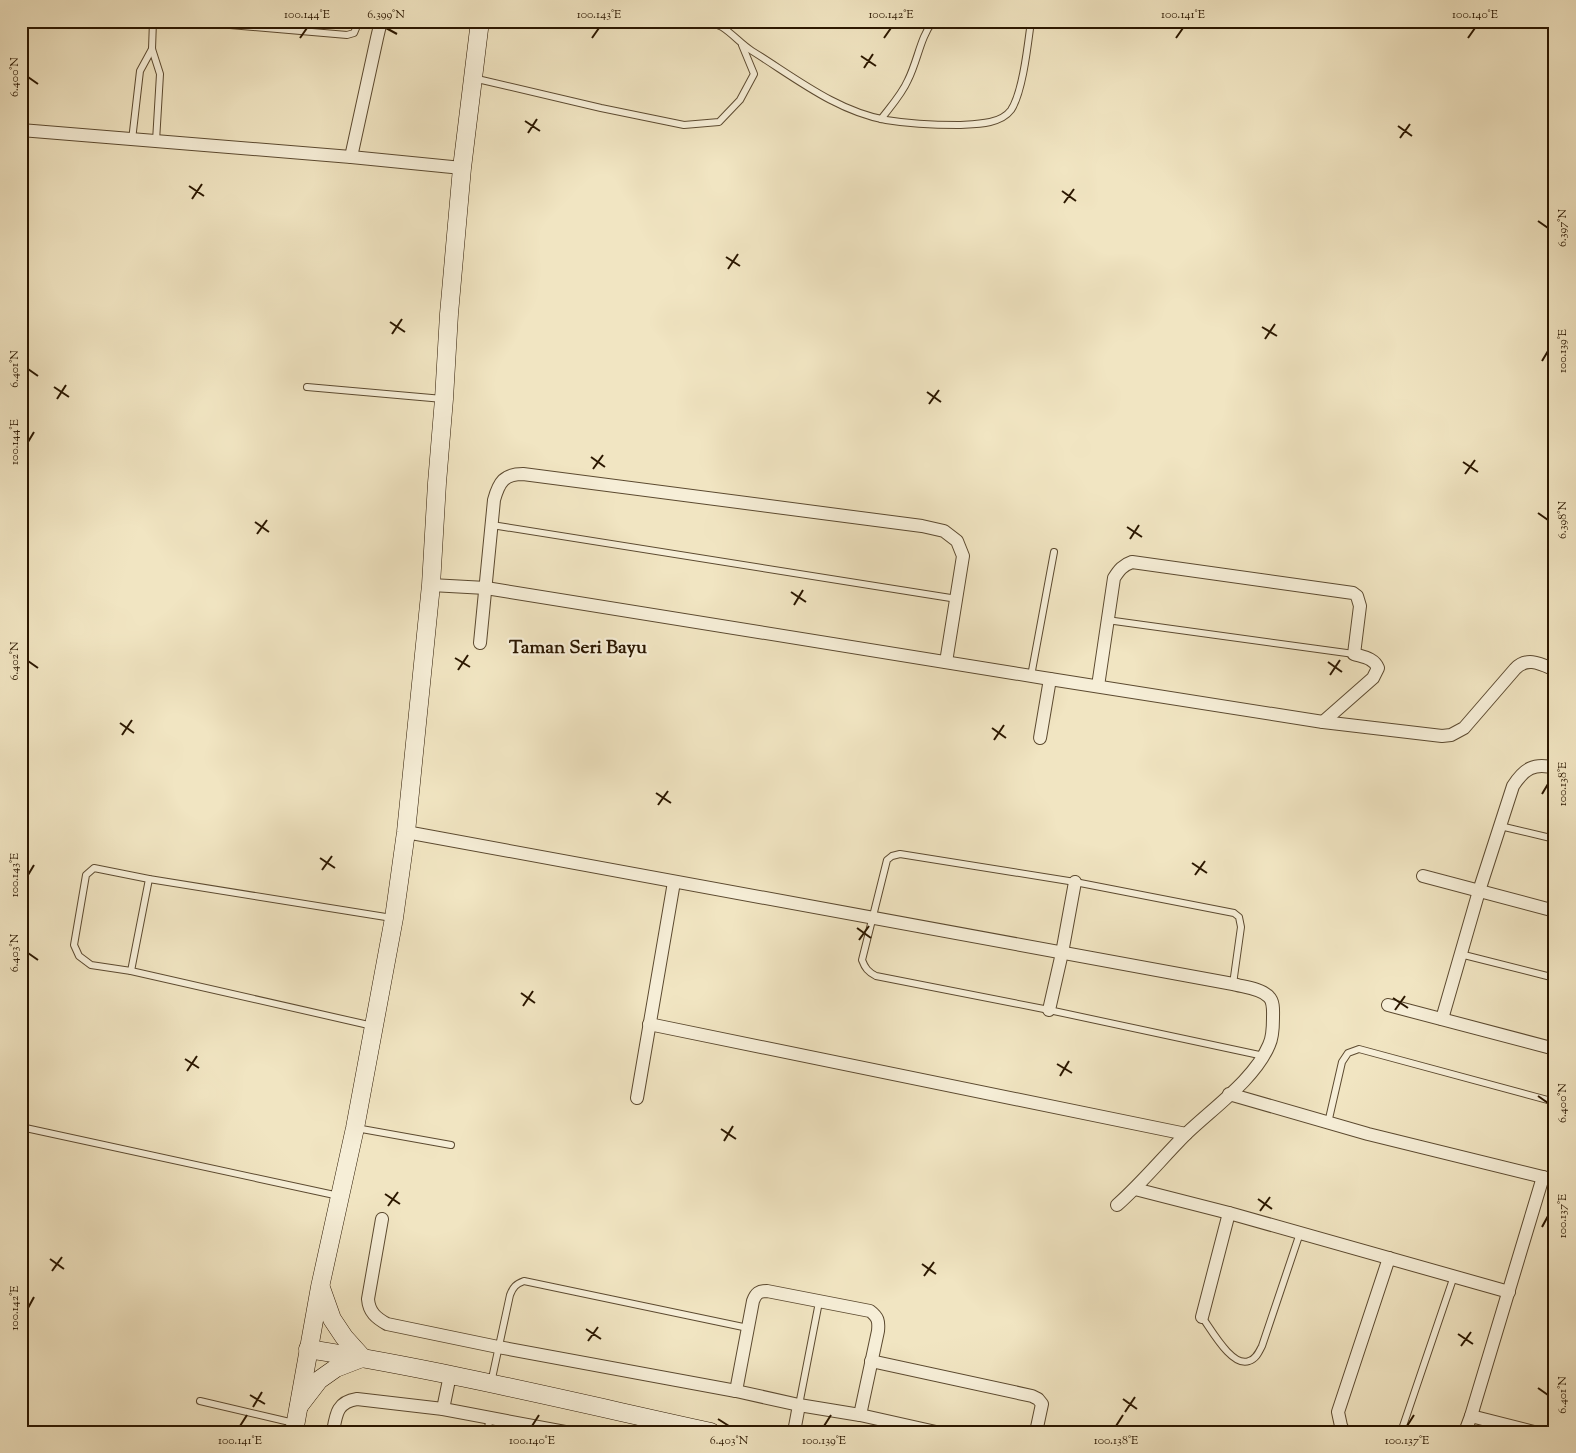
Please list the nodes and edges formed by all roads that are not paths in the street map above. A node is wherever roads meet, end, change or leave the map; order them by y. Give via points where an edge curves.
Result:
1 (153, 21) edge
2 (183, 21) edge
3 (359, 21) edge
4 (381, 21) edge
5 (480, 21) edge
6 (708, 21) edge
7 (1031, 21) edge
8 (204, 22) edge
9 (931, 22) edge
10 (741, 44) junction
11 (152, 49) junction
12 (472, 78) junction
13 (881, 118) junction
14 (21, 130) edge
15 (132, 140) junction
16 (156, 142) junction
17 (351, 157) junction
18 (462, 168) junction
19 (307, 387) dead end
20 (444, 399) junction
21 (492, 525) junction
22 (1054, 552) dead end
23 (431, 585) junction
24 (486, 588) junction
25 (957, 599) junction
26 (1107, 620) junction
27 (480, 643) dead end
28 (1354, 654) junction
29 (946, 662) junction
30 (1555, 670) edge
31 (1031, 676) junction
32 (1050, 679) junction
33 (1098, 686) junction
34 (1323, 722) junction
35 (1040, 738) dead end
36 (1555, 768) edge
37 (1500, 826) junction
38 (406, 832) junction
39 (1555, 839) edge
40 (1423, 876) dead end
41 (149, 879) junction
42 (674, 882) junction
43 (1075, 882) junction
44 (1479, 891) junction
45 (1555, 911) edge
46 (394, 918) junction
47 (872, 918) junction
48 (1062, 953) junction
49 (1460, 954) junction
50 (131, 971) junction
51 (1555, 978) edge
52 (1233, 984) junction
53 (1388, 1005) dead end
54 (1049, 1010) junction
55 (1442, 1020) junction
56 (649, 1024) junction
57 (373, 1026) junction
58 (1555, 1049) edge
59 (1264, 1056) junction
60 (1229, 1094) junction
61 (637, 1098) dead end
62 (1555, 1102) edge
63 (1328, 1122) junction
64 (21, 1127) edge
65 (355, 1128) junction
66 (1186, 1134) junction
67 (451, 1145) dead end
68 (1549, 1178) edge
69 (1135, 1189) junction
70 (340, 1196) junction
71 (1117, 1205) dead end
72 (1230, 1213) junction
73 (382, 1219) dead end
74 (1300, 1233) junction
75 (1389, 1258) junction
76 (1454, 1276) junction
77 (320, 1287) junction
78 (1509, 1292) junction
79 (819, 1302) junction
80 (1202, 1317) joint
81 (748, 1328) junction
82 (498, 1347) junction
83 (308, 1349) junction
84 (362, 1358) junction
85 (871, 1362) junction
86 (450, 1376) junction
87 (491, 1385) junction
88 (736, 1391) junction
89 (200, 1401) dead end
90 (799, 1405) junction
91 (443, 1409) junction
92 (860, 1415) junction
93 (1472, 1416) junction
94 (490, 1418) junction
95 (295, 1421) edge
96 (333, 1432) edge
97 (487, 1432) edge
98 (565, 1432) edge
99 (711, 1432) edge
100 (794, 1432) edge
101 (936, 1432) edge
102 (1036, 1432) edge
103 (1344, 1432) edge
104 (1401, 1432) edge
105 (1465, 1432) edge
106 (1534, 1432) edge

1 - 11 lane
2 - 8 lane
3 - 8 lane via 354,33 347,36
4 - 17 street
5 - 12 street
6 - 10 lane via 723,28
7 - 13 lane via 1022,80 1010,110 1001,118 992,122 928,125
9 - 13 lane via 901,94
10 - 12 lane via 754,74 740,100 719,122 684,125
10 - 13 lane via 823,96 852,110
11 - 15 lane via 140,70
11 - 16 lane via 160,74
12 - 18 street
14 - 15 street
15 - 16 street
16 - 17 street
17 - 18 street
18 - 20 street
19 - 20 lane
20 - 23 street
21 - 24 street
21 - 25 lane
21 - 25 street via 497,489 513,474 523,474 922,526 944,531 957,541 963,556
22 - 31 lane
23 - 24 street
23 - 38 street
24 - 27 street
24 - 29 street
25 - 29 street
26 - 28 lane
26 - 28 street via 1114,578 1125,564 1132,562 1353,593 1358,596 1360,606
26 - 33 street
28 - 34 street via 1373,661 1378,668 1377,673
29 - 31 street
30 - 34 street via 1535,662 1519,665 1464,728 1451,735
31 - 32 street
32 - 33 street
32 - 35 street
33 - 34 street
36 - 37 street via 1538,766 1520,775 1513,786
37 - 39 lane
37 - 44 street
38 - 42 street
38 - 46 street
40 - 44 street
41 - 46 lane
41 - 50 lane
41 - 50 lane via 94,868 86,875 74,945 79,956 91,965
42 - 47 street
42 - 56 street
43 - 47 lane via 900,854 887,860
43 - 48 street
43 - 52 lane via 1234,912 1241,927
44 - 45 street
44 - 49 street
46 - 57 street
47 - 48 street
47 - 54 lane via 862,960 868,972
48 - 52 street
48 - 54 street
49 - 51 lane
49 - 55 street
50 - 57 lane
52 - 59 street via 1270,997 1273,1023
53 - 55 street
54 - 59 lane
55 - 58 street
56 - 61 street
56 - 66 street
57 - 65 street
59 - 60 street
60 - 63 street
60 - 66 street
62 - 63 lane via 1360,1049 1348,1053 1342,1062
63 - 68 street
64 - 70 lane
65 - 67 lane
65 - 70 street
66 - 69 street
68 - 78 street
69 - 71 street
69 - 72 street
70 - 77 street
72 - 74 street
72 - 80 street
73 - 82 street via 368,1299 372,1314 387,1324
74 - 75 street
74 - 80 lane via 1262,1346 1253,1359 1242,1362 1230,1356
75 - 76 street
75 - 103 street via 1338,1412
76 - 78 street
76 - 104 lane
77 - 83 street
77 - 84 street via 332,1319
78 - 93 street
79 - 81 street via 761,1291 753,1301
79 - 85 street via 870,1311 877,1316 878,1331
79 - 90 lane
81 - 82 lane via 524,1281 513,1288
81 - 88 street
82 - 87 lane
82 - 88 street
83 - 84 street
83 - 95 street
84 - 86 street
84 - 95 street via 336,1368 319,1380
85 - 92 street
85 - 102 street via 1032,1396 1042,1404
86 - 87 street
86 - 91 street
87 - 99 street
88 - 90 street
89 - 95 lane
90 - 92 street
90 - 100 street
91 - 94 street
91 - 96 street via 348,1400 338,1411
92 - 101 street
93 - 105 street
93 - 106 street
94 - 97 lane
94 - 98 street

